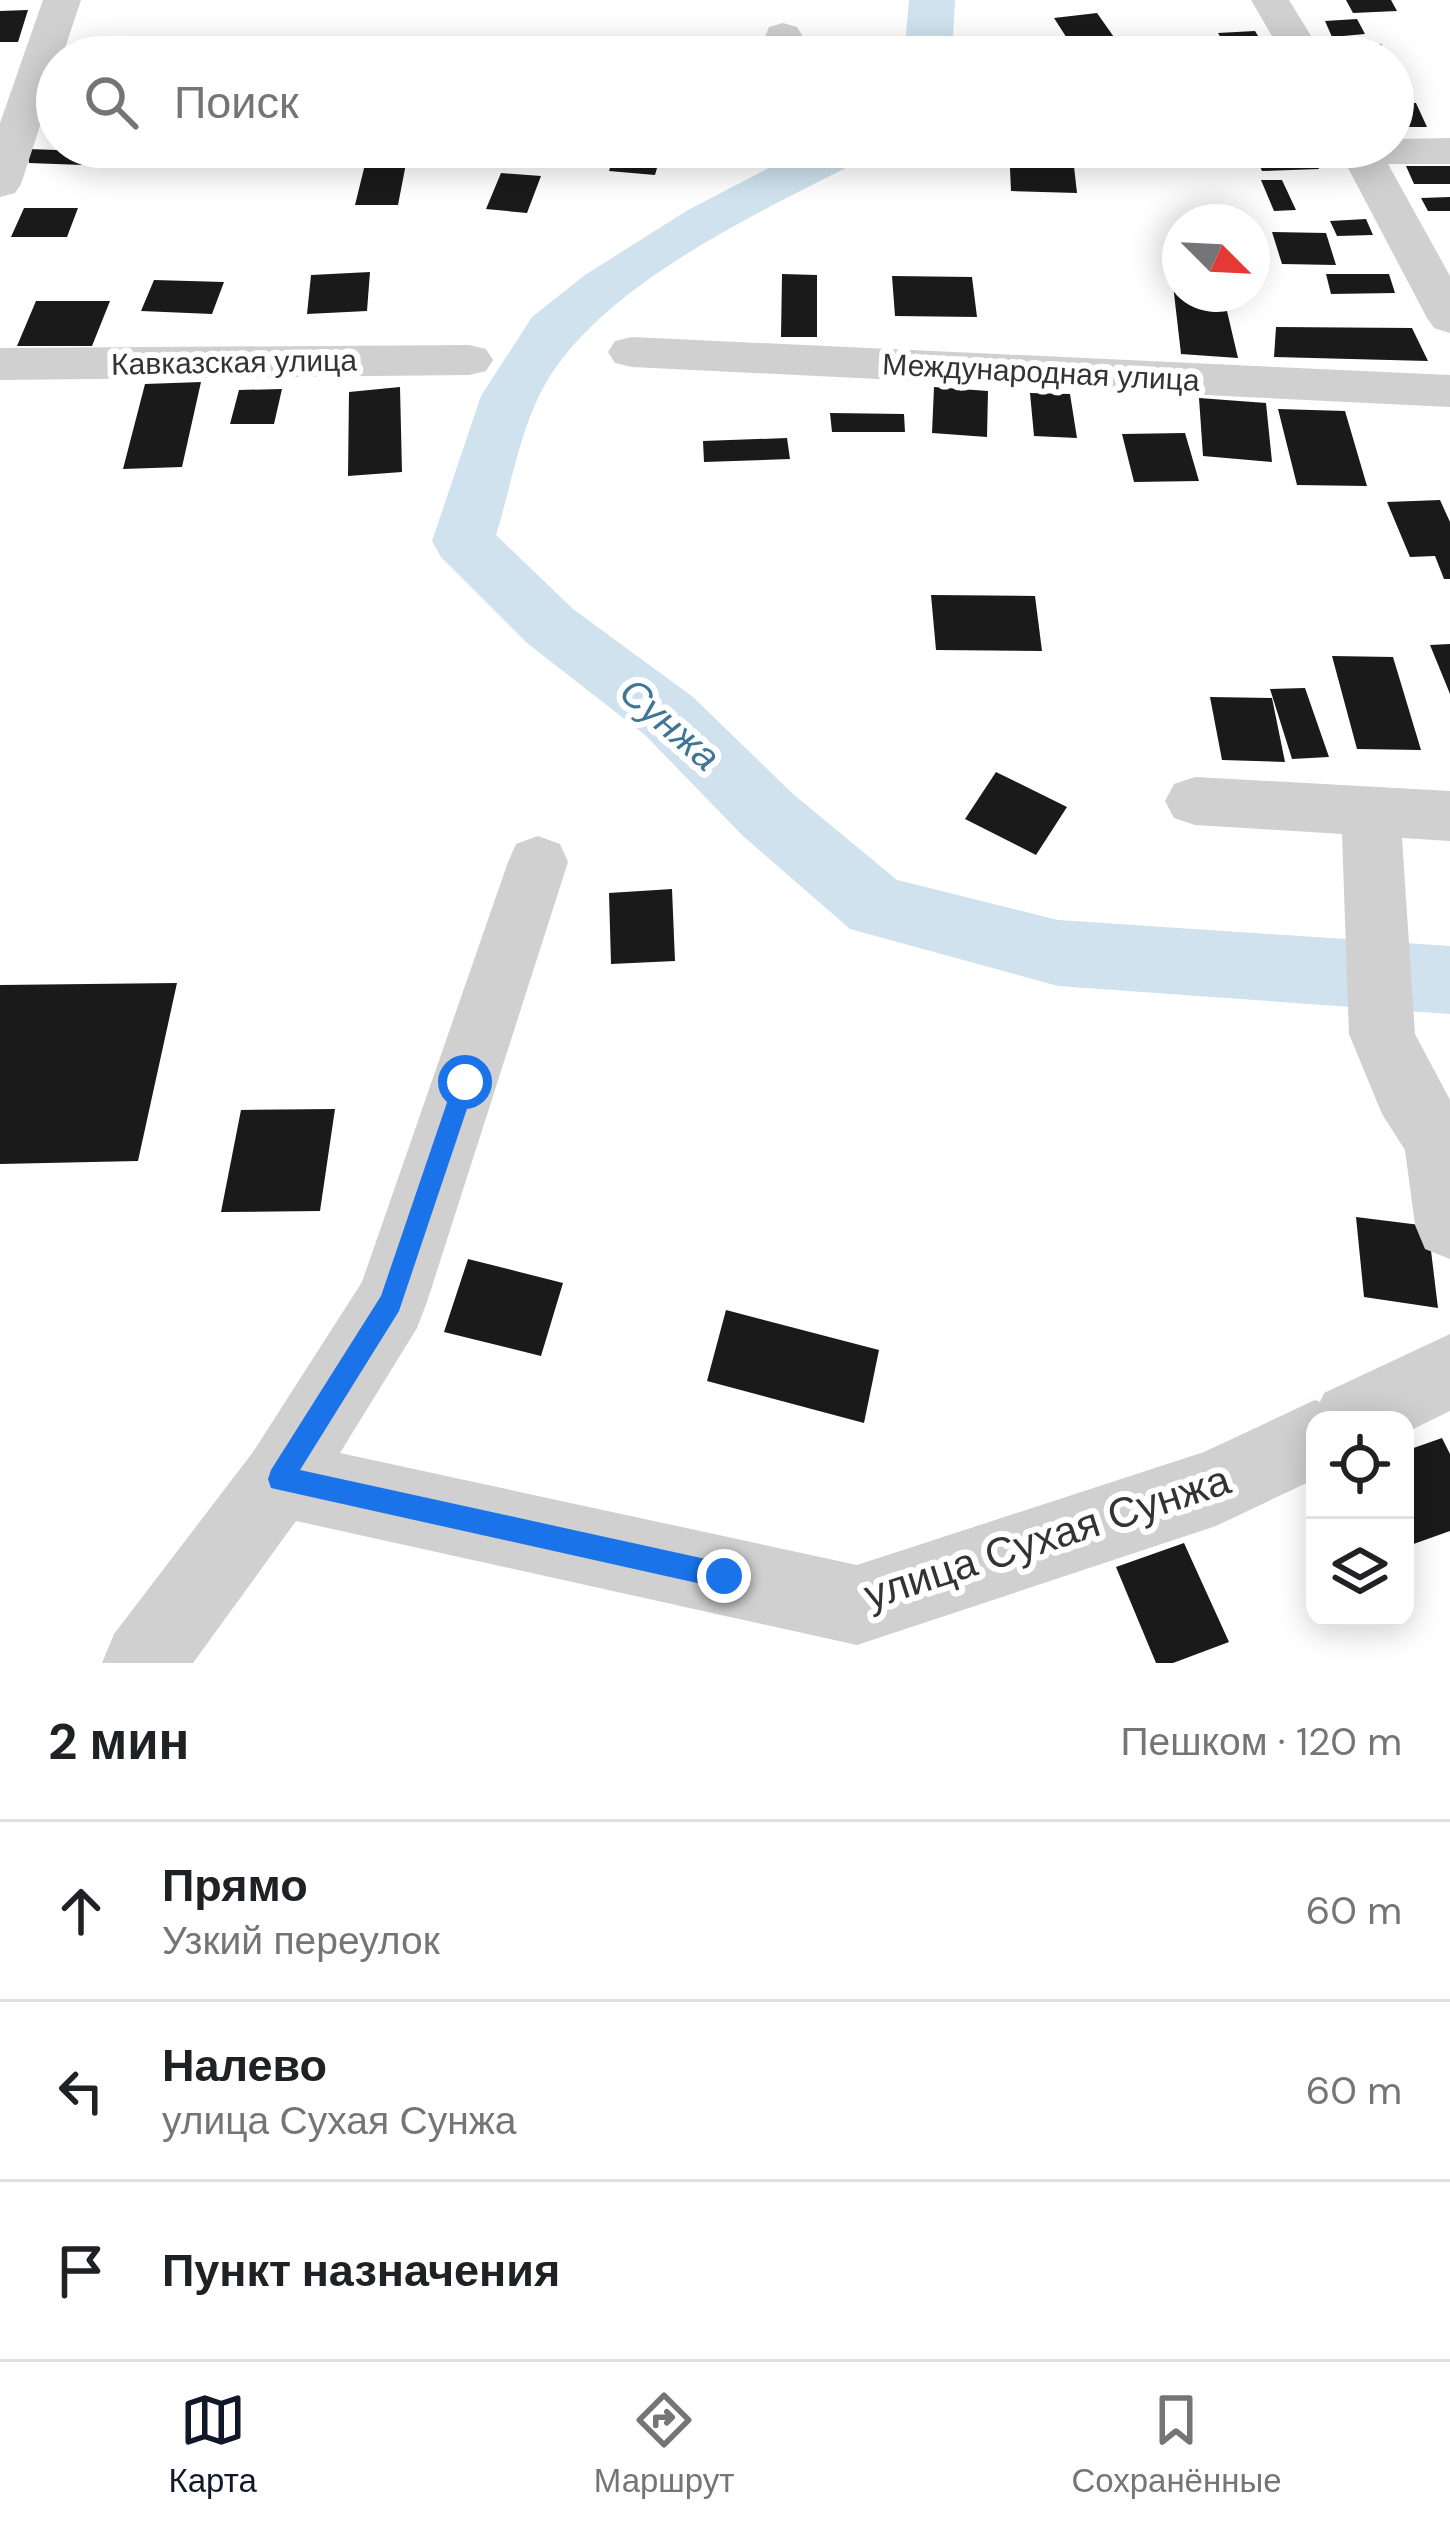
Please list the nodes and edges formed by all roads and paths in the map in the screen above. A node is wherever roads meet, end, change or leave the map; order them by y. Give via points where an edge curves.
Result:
1 (62, 0) edge
2 (1270, 0) edge
3 (52, 36) edge
4 (1291, 36) edge
5 (36, 91) edge
6 (24, 133) edge
7 (1414, 151) edge
8 (1450, 151) edge
9 (1369, 168) edge
10 (0, 184) edge
11 (1450, 318) edge
12 (632, 352) dead end
13 (469, 360) dead end
14 (0, 364) edge
15 (1450, 391) edge
16 (1195, 801) dead end
17 (1371, 811) junction
18 (1450, 816) edge
19 (538, 862) dead end
20 (1450, 1225) edge
21 (1450, 1371) edge
22 (1369, 1411) edge
23 (1306, 1442) edge
24 (280, 1479) junction
25 (143, 1663) edge

1 - 3 street
2 - 4 street
5 - 6 street
6 - 10 street
7 - 8 street
9 - 11 street
12 - 15 street, Международная улица
13 - 14 street, Кавказская улица
16 - 17 street
17 - 18 street
17 - 20 street via 1382,1034 1438,1141
19 - 24 street via 391,1303
21 - 22 street
23 - 24 street, улица Сухая Сунжа via 1216,1487 857,1605
24 - 25 street

